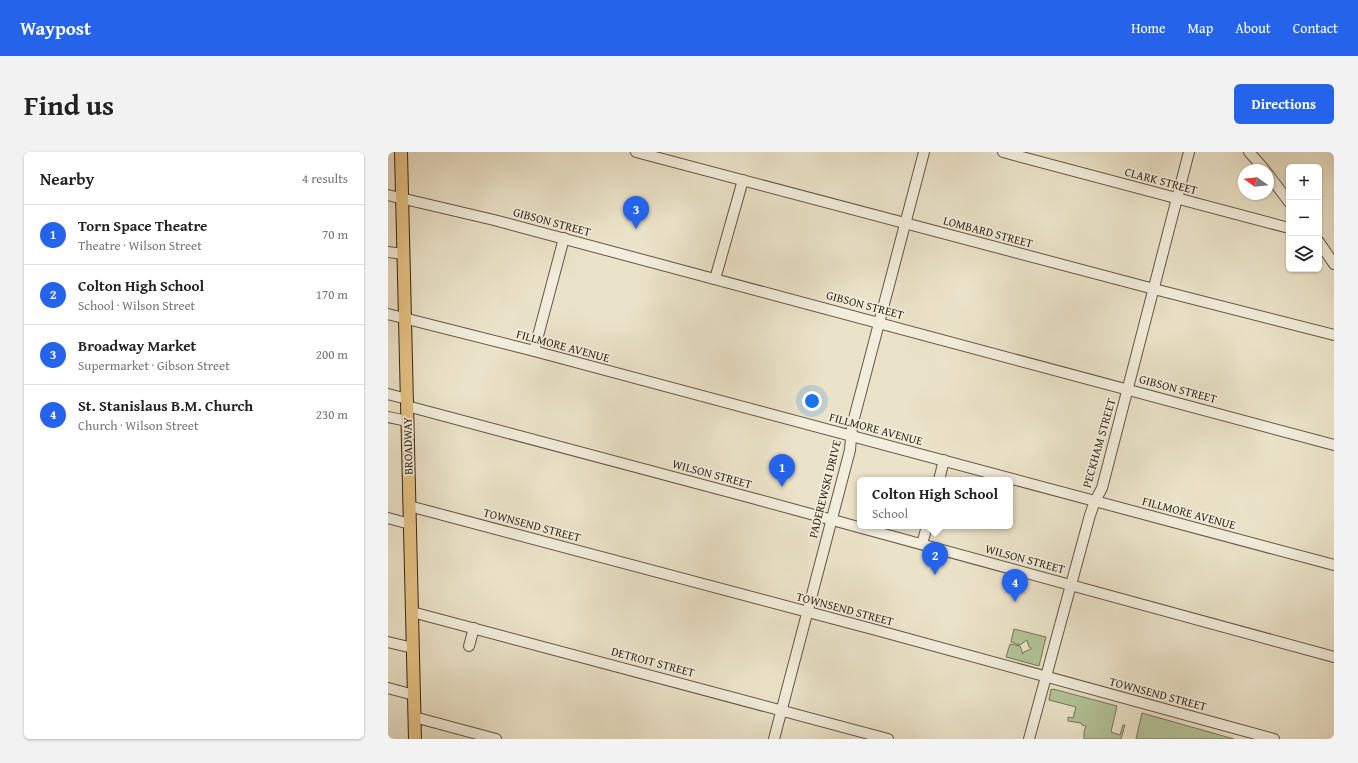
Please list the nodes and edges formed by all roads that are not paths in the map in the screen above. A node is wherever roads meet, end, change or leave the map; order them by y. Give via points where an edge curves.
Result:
1 (401, 152) edge
2 (636, 152) edge
3 (924, 152) edge
4 (1002, 152) edge
5 (1190, 152) edge
6 (1249, 152) edge
7 (1260, 152) edge
8 (1260, 164) edge
9 (1264, 164) edge
10 (743, 180) junction
11 (1274, 182) edge
12 (388, 195) edge
13 (402, 198) junction
14 (1177, 199) junction
15 (1288, 200) edge
16 (906, 223) junction
17 (1286, 227) edge
18 (564, 238) junction
19 (1322, 246) edge
20 (388, 252) edge
21 (403, 254) junction
22 (1334, 264) edge
23 (715, 279) junction
24 (1154, 289) junction
25 (388, 314) edge
26 (405, 319) junction
27 (880, 322) junction
28 (1334, 335) edge
29 (534, 351) junction
30 (1128, 389) junction
31 (388, 394) edge
32 (407, 403) junction
33 (388, 416) edge
34 (407, 421) junction
35 (851, 436) junction
36 (1334, 445) edge
37 (944, 460) junction
38 (940, 477) edge
39 (1007, 477) edge
40 (1013, 479) edge
41 (1095, 501) junction
42 (409, 506) junction
43 (388, 518) edge
44 (832, 520) junction
45 (410, 524) junction
46 (857, 527) edge
47 (866, 529) edge
48 (926, 529) edge
49 (922, 544) junction
50 (1334, 565) edge
51 (1071, 585) junction
52 (412, 612) junction
53 (807, 612) junction
54 (474, 628) junction
55 (388, 642) edge
56 (469, 646) dead end
57 (413, 648) junction
58 (1334, 657) edge
59 (1046, 676) junction
60 (388, 688) edge
61 (414, 694) junction
62 (781, 711) junction
63 (414, 717) junction
64 (415, 739) edge
65 (496, 739) edge
66 (774, 739) edge
67 (888, 739) edge
68 (1030, 739) edge
69 (1274, 739) edge

1 - 13 main road, BROADWAY
2 - 10 street, LOMBARD STREET
3 - 16 street, PADEREWSKI DRIVE
4 - 14 street, CLARK STREET
5 - 14 street, PECKHAM STREET
6 - 8 street
7 - 9 street
10 - 16 street, LOMBARD STREET
10 - 23 street
11 - 15 street
12 - 13 street, GIBSON STREET
13 - 18 street, GIBSON STREET
13 - 21 main road, BROADWAY
14 - 17 street, CLARK STREET
14 - 24 street, PECKHAM STREET
16 - 24 street, LOMBARD STREET
16 - 27 street, PADEREWSKI DRIVE
18 - 23 street, GIBSON STREET
18 - 29 street
19 - 22 street
20 - 21 street
21 - 26 main road, BROADWAY
23 - 27 street, GIBSON STREET
24 - 28 street, LOMBARD STREET
24 - 30 street, PECKHAM STREET
25 - 26 street, FILLMORE AVENUE
26 - 29 street, FILLMORE AVENUE
26 - 32 main road, BROADWAY
27 - 30 street, GIBSON STREET
27 - 35 street, PADEREWSKI DRIVE
29 - 35 street, FILLMORE AVENUE
30 - 36 street, GIBSON STREET
30 - 41 street, PECKHAM STREET via 1102,488
31 - 32 street, WILSON STREET
32 - 34 main road, BROADWAY
32 - 44 street, WILSON STREET
33 - 34 street
34 - 42 main road, BROADWAY
35 - 37 street, FILLMORE AVENUE
35 - 44 street, PADEREWSKI DRIVE via 850,450
37 - 38 street
37 - 39 street, FILLMORE AVENUE
40 - 41 street, FILLMORE AVENUE
41 - 50 street, FILLMORE AVENUE
41 - 51 street, PECKHAM STREET
42 - 45 main road, BROADWAY
42 - 53 street, TOWNSEND STREET
43 - 45 street
44 - 46 street, WILSON STREET
44 - 53 street, PADEREWSKI DRIVE
45 - 52 main road, BROADWAY
47 - 49 street, WILSON STREET
48 - 49 street
49 - 51 street, WILSON STREET
51 - 58 street, WILSON STREET
51 - 59 street, PECKHAM STREET
52 - 54 street, DETROIT STREET
52 - 57 main road, BROADWAY
53 - 59 street, TOWNSEND STREET
53 - 62 street, PADEREWSKI DRIVE
54 - 56 street
54 - 62 street, DETROIT STREET
55 - 57 street
57 - 61 main road, BROADWAY
59 - 68 street, PECKHAM STREET
59 - 69 street, TOWNSEND STREET
60 - 61 street
61 - 63 main road, BROADWAY
62 - 66 street, PADEREWSKI DRIVE
62 - 67 street, DETROIT STREET
63 - 64 main road, BROADWAY
63 - 65 street

